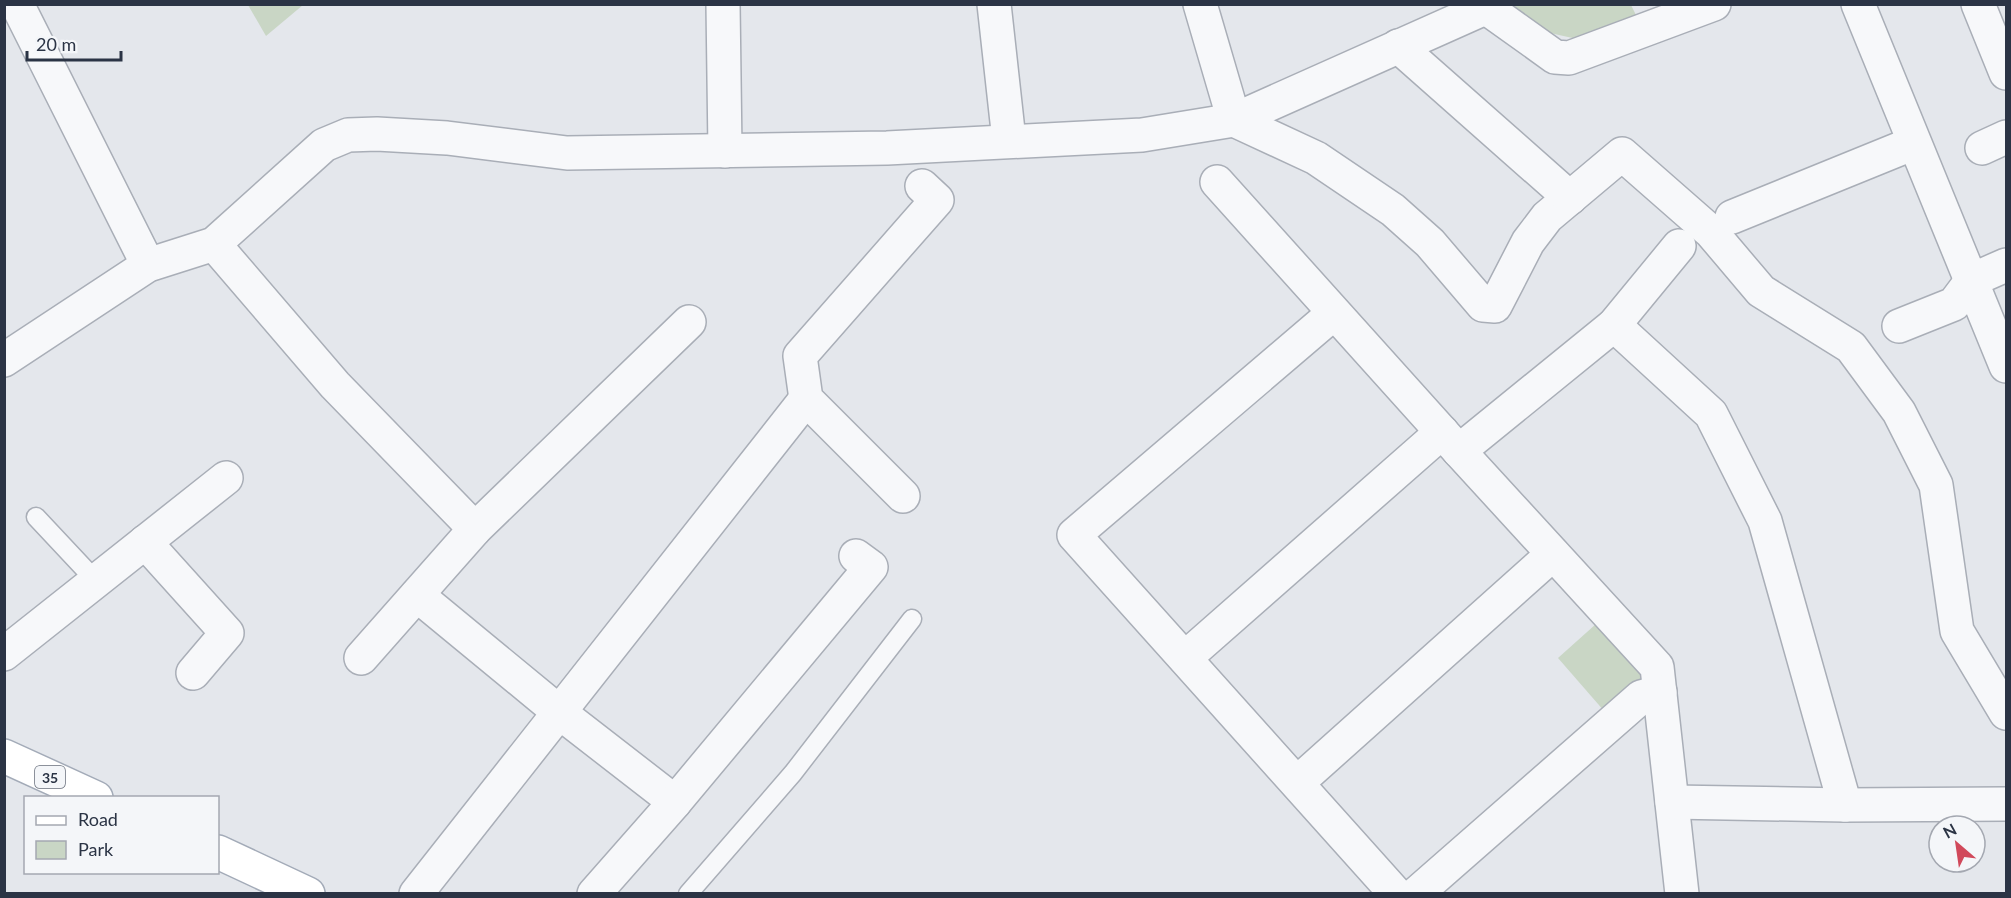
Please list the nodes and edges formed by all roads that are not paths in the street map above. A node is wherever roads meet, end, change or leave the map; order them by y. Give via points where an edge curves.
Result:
1 (17, 4) edge
2 (723, 4) edge
3 (994, 4) edge
4 (1200, 4) edge
5 (1714, 4) edge
6 (1858, 4) edge
7 (1978, 4) edge
8 (1483, 6) edge
9 (1398, 46) junction
10 (2007, 73) edge
11 (1234, 120) junction
12 (1009, 140) junction
13 (1914, 143) junction
14 (725, 151) junction
15 (1217, 182) dead end
16 (922, 186) dead end
17 (1570, 198) junction
18 (1732, 217) dead end
19 (214, 244) junction
20 (1678, 246) dead end
21 (148, 265) junction
22 (2007, 265) edge
23 (1972, 280) junction
24 (1334, 313) junction
25 (689, 322) dead end
26 (1614, 325) junction
27 (1899, 326) dead end
28 (4, 360) edge
29 (2007, 366) edge
30 (806, 399) junction
31 (1450, 442) junction
32 (226, 478) dead end
33 (903, 496) dead end
34 (36, 517) dead end
35 (475, 529) junction
36 (145, 542) junction
37 (1553, 554) junction
38 (856, 556) dead end
39 (96, 581) junction
40 (417, 595) junction
41 (912, 619) dead end
42 (4, 654) edge
43 (361, 658) dead end
44 (1185, 658) junction
45 (193, 673) dead end
46 (1660, 692) junction
47 (559, 712) junction
48 (2007, 713) edge
49 (4, 756) edge
50 (1297, 783) junction
51 (92, 796) edge
52 (675, 802) junction
53 (1672, 802) junction
54 (2007, 804) edge
55 (1845, 805) junction
56 (219, 852) edge
57 (309, 894) edge
58 (416, 894) edge
59 (594, 894) edge
60 (688, 894) edge
61 (1396, 894) edge
62 (1416, 894) edge
63 (1682, 894) edge

1 - 21 street
2 - 14 street
3 - 12 street
4 - 11 street
5 - 8 street via 1569,58 1556,57
6 - 13 street
7 - 10 street
8 - 9 street
9 - 11 street
9 - 17 street
11 - 12 street via 1142,135
11 - 17 street via 1316,158 1393,210 1430,243 1483,305 1495,306 1528,242 1547,217
12 - 14 street via 887,148
13 - 18 street
13 - 23 street
14 - 19 street via 567,153 447,138 348,135 324,145
15 - 24 street
16 - 30 street via 937,200 800,356
17 - 48 street via 1622,154 1711,231 1761,291 1851,347 1899,412 1936,485 1958,631
19 - 21 street
19 - 35 street via 336,385
20 - 26 street
21 - 28 street
22 - 23 street
23 - 27 street via 1954,304
23 - 29 street
24 - 31 street
24 - 44 street via 1074,535
25 - 35 street
26 - 31 street
26 - 55 street via 1711,414 1765,521
30 - 33 street
30 - 47 street
31 - 37 street
31 - 44 street
32 - 36 street
34 - 39 lane
35 - 40 street
36 - 39 street
36 - 45 street via 227,633
37 - 46 street via 1657,667
37 - 50 street
38 - 52 street via 871,567
39 - 42 street
40 - 43 street
40 - 47 street
41 - 60 lane via 793,773
44 - 50 street
46 - 53 street
46 - 62 street via 1641,697
47 - 52 street
47 - 58 street
49 - 51 main road, 35
50 - 61 street
52 - 59 street
53 - 55 street
53 - 63 street
54 - 55 street
56 - 57 main road

